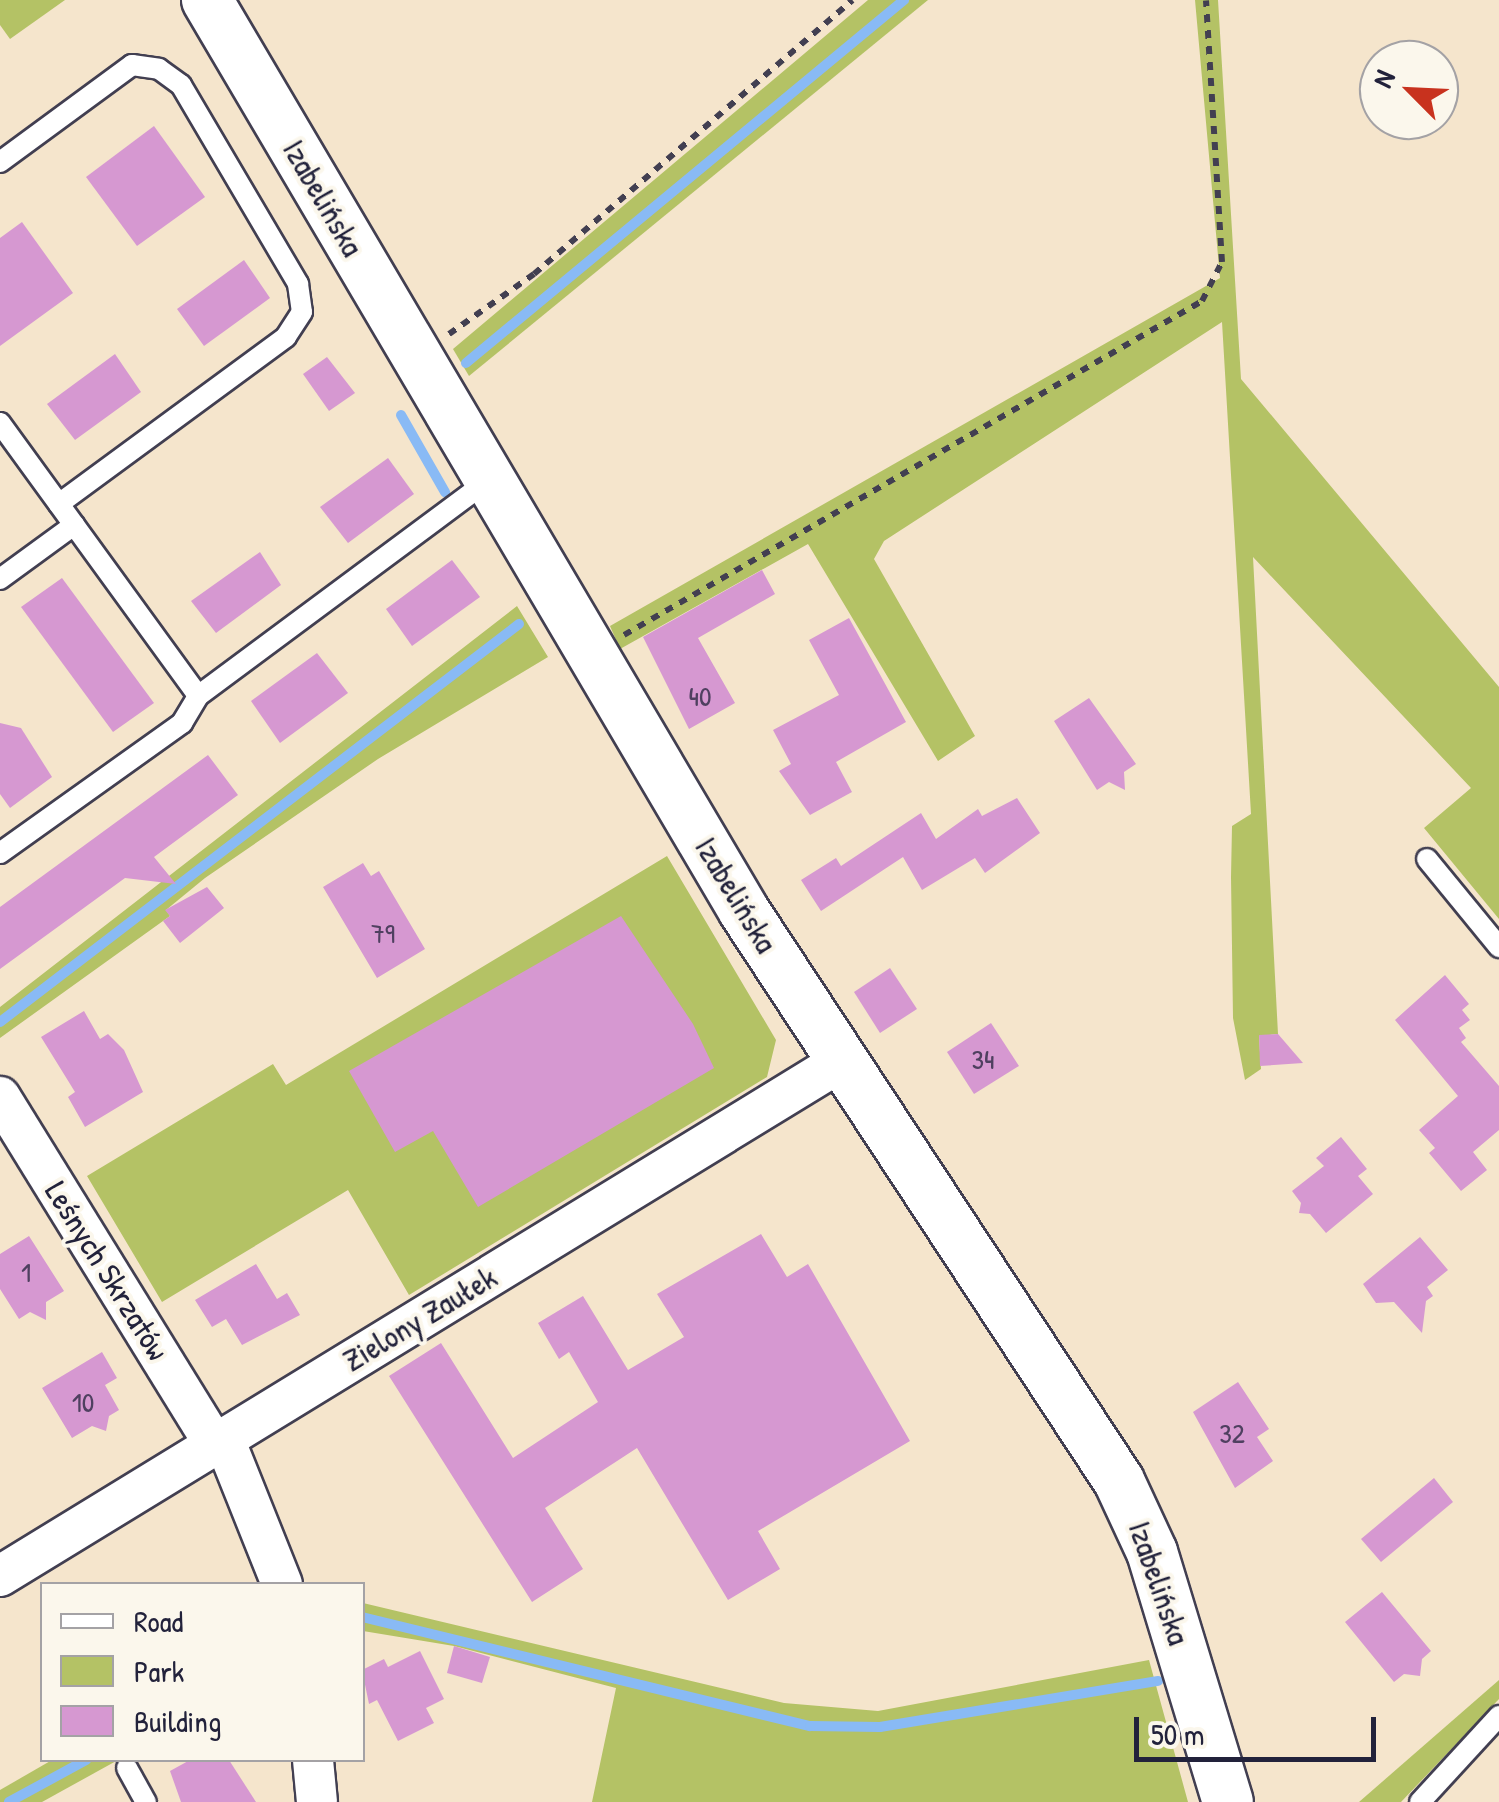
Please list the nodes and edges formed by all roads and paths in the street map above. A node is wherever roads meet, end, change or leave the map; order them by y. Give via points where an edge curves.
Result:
1 (208, 0) edge
2 (852, 0) edge
3 (1206, 0) edge
4 (0, 162) edge
5 (414, 354) junction
6 (0, 423) edge
7 (488, 481) junction
8 (59, 504) junction
9 (74, 524) junction
10 (0, 579) edge
11 (593, 653) junction
12 (198, 696) junction
13 (0, 853) edge
14 (1427, 859) dead end
15 (1499, 946) edge
16 (840, 1062) junction
17 (0, 1097) edge
18 (219, 1442) junction
19 (0, 1576) edge
20 (281, 1582) edge
21 (1499, 1716) edge
22 (313, 1762) edge
23 (126, 1768) dead end
24 (146, 1802) edge
25 (316, 1802) edge
26 (1228, 1802) edge
27 (1420, 1802) edge

1 - 5 street, Izabelińska
2 - 5 path via 534,274
3 - 11 path via 1222,262 1202,301
4 - 8 lane via 132,65 159,69 181,85 298,284 302,312 286,336
5 - 7 street, Izabelińska
6 - 8 lane
7 - 11 street, Izabelińska
7 - 12 lane
8 - 9 lane
9 - 10 lane
9 - 12 lane
11 - 16 street, Izabelińska
12 - 13 lane via 182,723
14 - 15 lane
16 - 18 street, Zielony Zaułek
16 - 26 street, Izabelińska via 1140,1520
17 - 18 street, Leśnych Skrzatów
18 - 19 street, Zielony Zaułek
18 - 20 street, Leśnych Skrzatów
21 - 27 lane
22 - 25 street
23 - 24 lane

